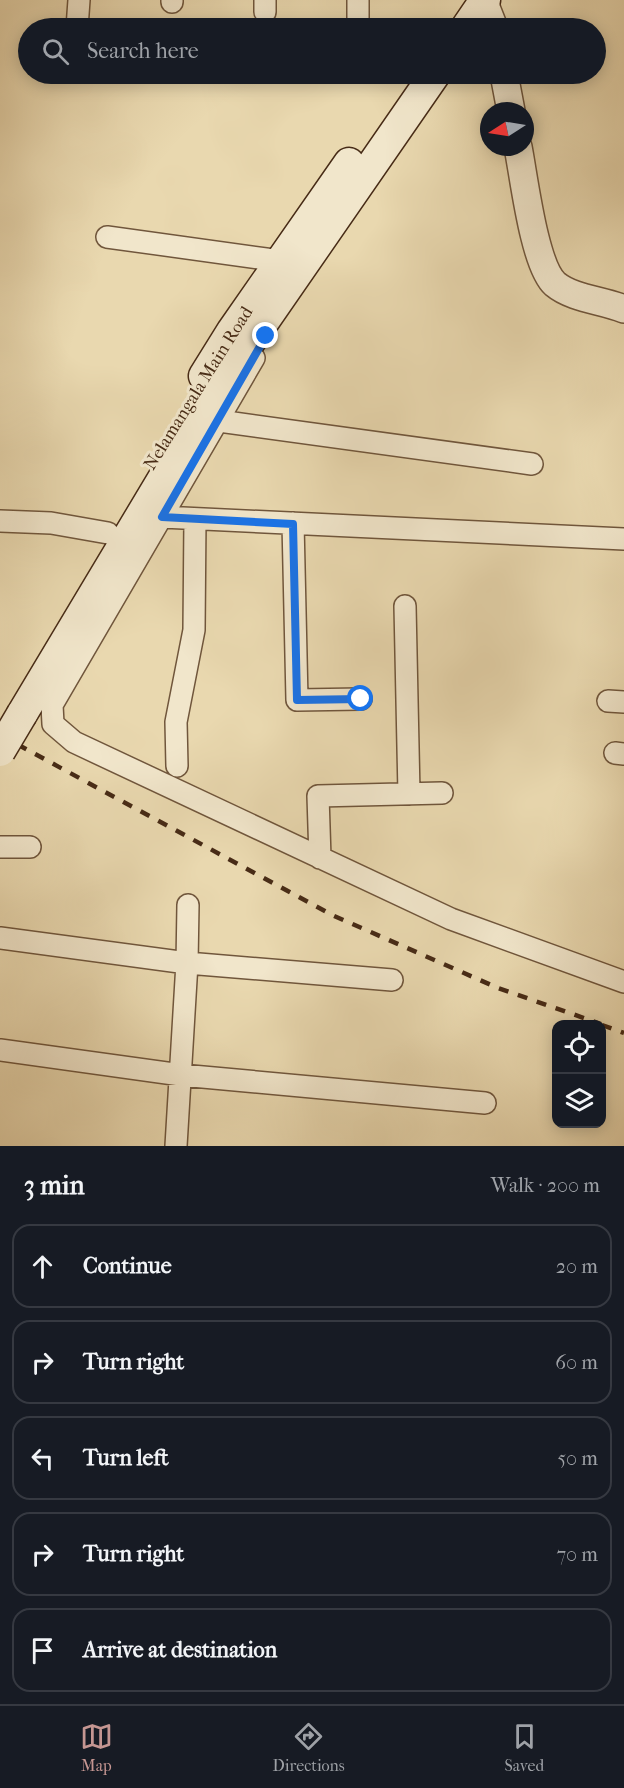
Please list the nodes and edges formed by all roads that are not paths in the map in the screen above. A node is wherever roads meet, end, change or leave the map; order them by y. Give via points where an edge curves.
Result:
1 (79, 0) edge
2 (358, 0) edge
3 (481, 6) edge
4 (78, 18) edge
5 (358, 18) edge
6 (460, 18) edge
7 (405, 84) edge
8 (428, 84) edge
9 (506, 84) edge
10 (510, 102) edge
11 (521, 156) edge
12 (107, 237) dead end
13 (281, 261) junction
14 (624, 309) edge
15 (272, 311) junction
16 (219, 421) junction
17 (531, 464) dead end
18 (162, 517) junction
19 (195, 519) junction
20 (0, 521) edge
21 (293, 524) junction
22 (108, 533) junction
23 (624, 539) edge
24 (405, 606) dead end
25 (361, 699) dead end
26 (9, 709) edge
27 (0, 751) edge
28 (177, 766) dead end
29 (442, 793) dead end
30 (409, 794) junction
31 (0, 847) edge
32 (30, 847) dead end
33 (320, 858) junction
34 (188, 905) dead end
35 (0, 938) edge
36 (187, 963) junction
37 (392, 980) dead end
38 (624, 982) edge
39 (0, 1050) edge
40 (181, 1075) junction
41 (485, 1103) dead end
42 (176, 1146) edge

1 - 4 street
2 - 5 street
3 - 6 main road
7 - 13 main road, Nelamangala Main Road
8 - 15 main road
9 - 10 street
11 - 14 street via 547,274 569,292
12 - 13 street
13 - 22 main road, Nelamangala Main Road via 232,331
15 - 16 street via 266,336
15 - 26 main road
16 - 17 street
16 - 18 street
18 - 19 street
18 - 33 street via 52,705 53,724 74,742
19 - 21 street
19 - 28 street via 194,630 176,722
20 - 22 street via 51,523
21 - 23 street
21 - 25 street via 297,700
22 - 26 main road, Nelamangala Main Road
24 - 30 street
26 - 27 main road, bridge
29 - 30 street
30 - 33 street via 318,796
31 - 32 street
33 - 38 street via 451,919
34 - 36 street
35 - 36 street
36 - 37 street
36 - 40 street
39 - 40 street
40 - 41 street
40 - 42 street

